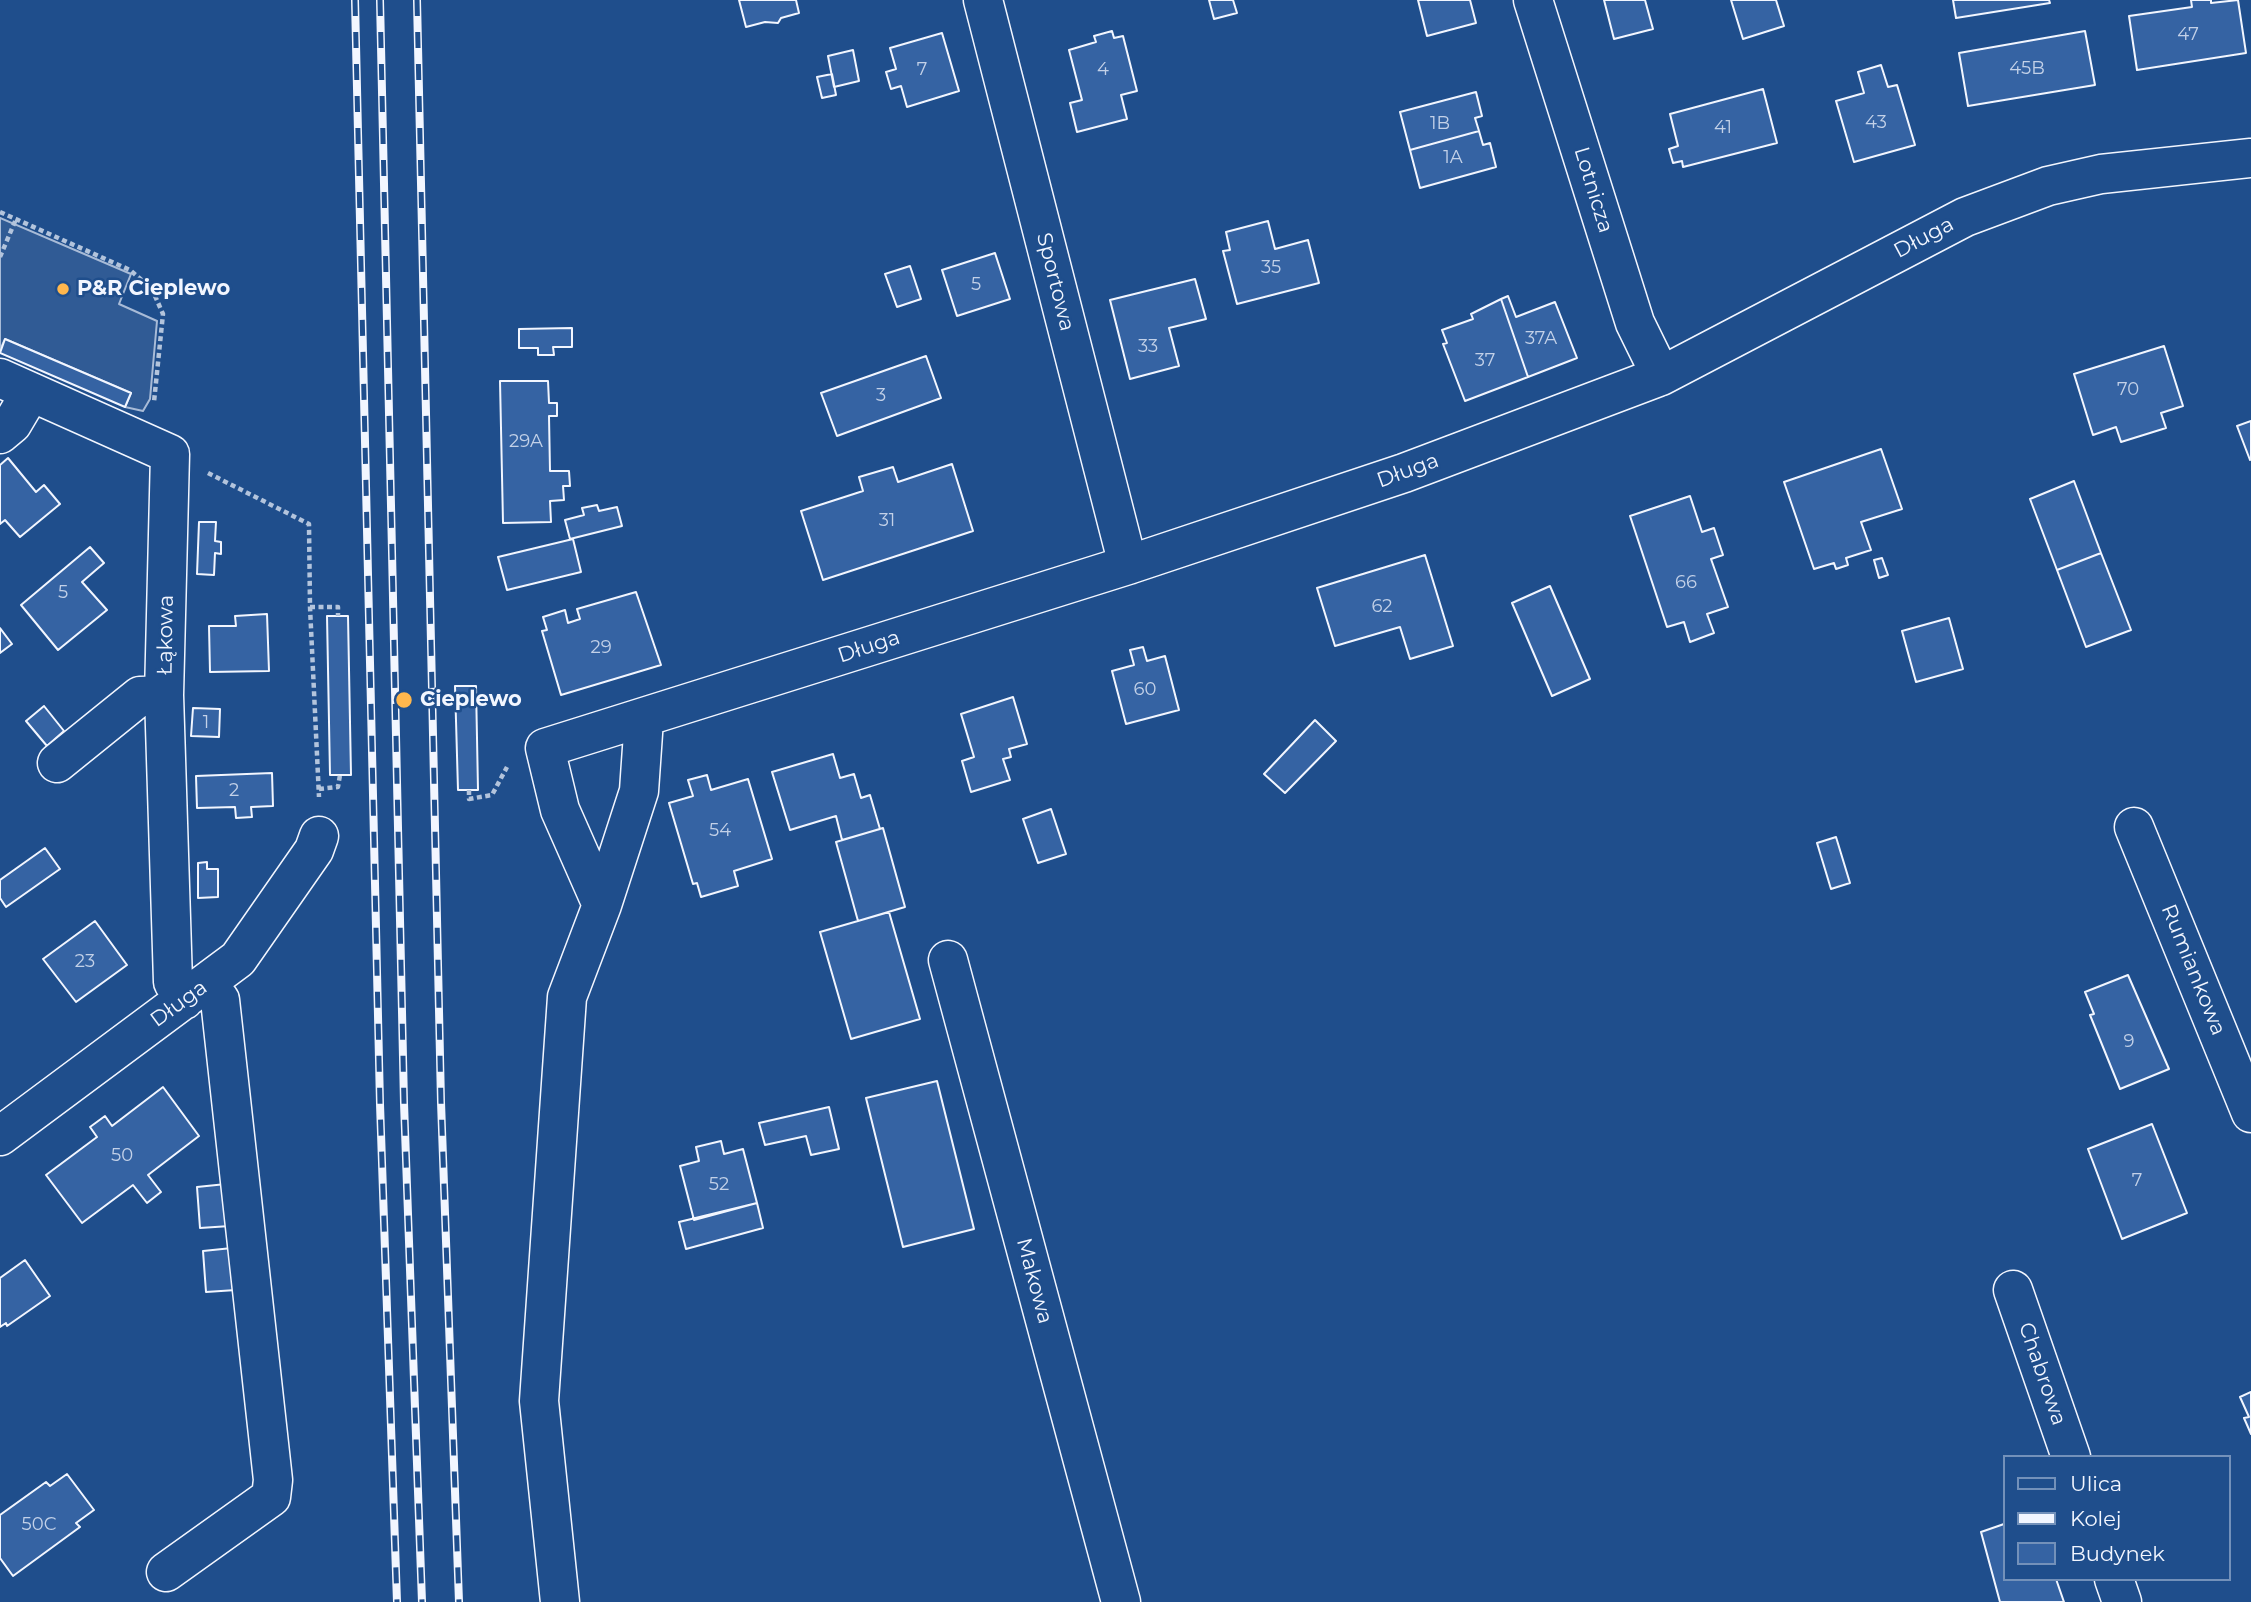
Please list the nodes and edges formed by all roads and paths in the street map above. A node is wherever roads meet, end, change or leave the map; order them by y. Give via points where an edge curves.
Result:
1 (983, 0) edge
2 (1533, 0) edge
3 (2251, 158) edge
4 (0, 212) edge
5 (16, 219) junction
6 (0, 257) edge
7 (1661, 376) junction
8 (16, 385) edge
9 (150, 408) dead end
10 (0, 434) edge
11 (170, 454) junction
12 (1128, 565) junction
13 (310, 607) junction
14 (338, 616) dead end
15 (164, 695) junction
16 (644, 719) junction
17 (57, 763) dead end
18 (340, 775) dead end
19 (319, 789) junction
20 (468, 790) dead end
21 (478, 799) dead end
22 (2134, 827) dead end
23 (319, 836) joint
24 (602, 905) junction
25 (948, 960) dead end
26 (195, 992) junction
27 (2251, 1113) edge
28 (0, 1136) edge
29 (2013, 1290) dead end
30 (2070, 1455) edge
31 (166, 1572) dead end
32 (2115, 1581) edge
33 (560, 1602) edge
34 (1121, 1602) edge
35 (2122, 1602) edge

1 - 12 street, Sportowa
2 - 7 street, Lotnicza via 1635,323
3 - 7 street, Długa via 2101,174 2036,190 1965,217
4 - 5 path
5 - 6 path
5 - 9 path via 130,270 152,289 163,314
7 - 12 street, Długa via 1404,473
8 - 10 street via 12,424
8 - 11 street
11 - 13 path via 309,524
11 - 15 street, Łąkowa
12 - 16 street, Długa
13 - 14 path via 338,607
13 - 19 path
15 - 17 street via 140,696
15 - 26 street, Łąkowa via 173,982
16 - 24 street via 639,791
16 - 24 street, Długa via 545,748 560,810
18 - 19 path via 338,786
19 - 23 path
20 - 21 path via 469,799
22 - 27 street, Rumiankowa
23 - 26 street, Długa via 238,960
24 - 33 street via 567,997 539,1401
25 - 34 street, Makowa
26 - 28 street, Długa
26 - 31 street, Łąkowa via 220,1000 273,1480 271,1497
29 - 30 street, Chabrowa
32 - 35 street

